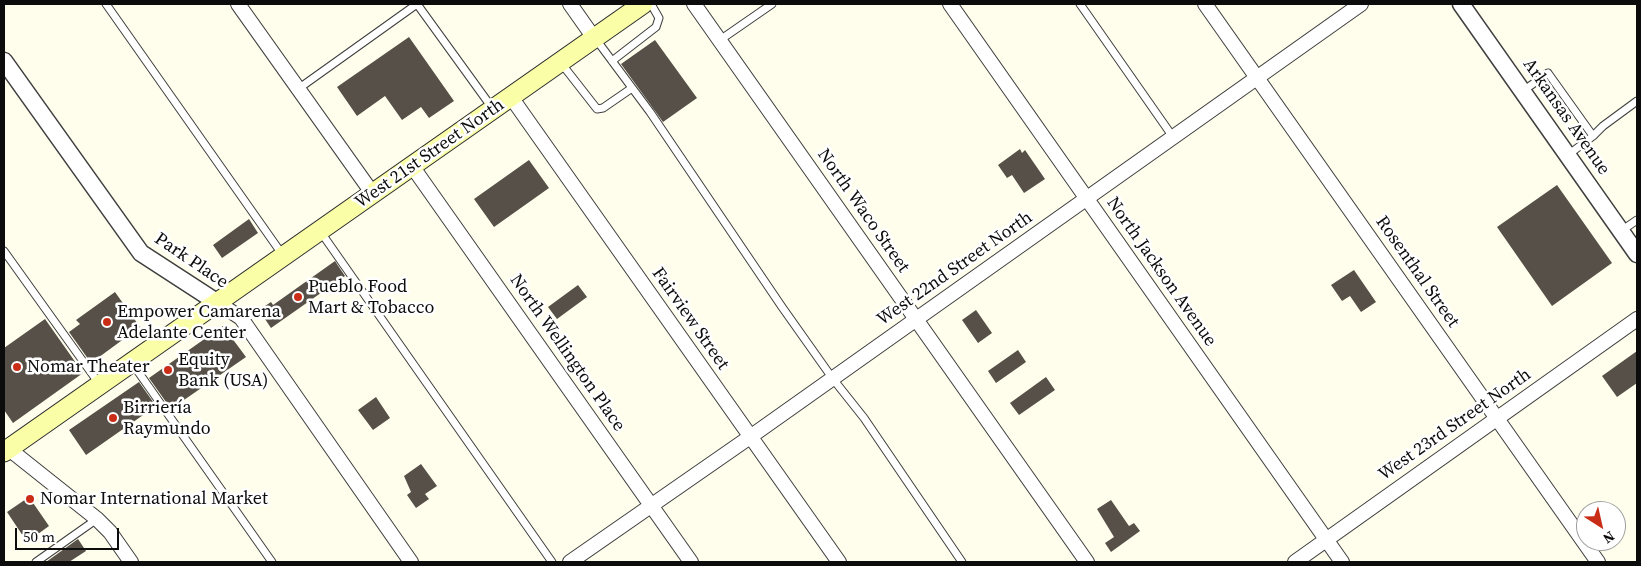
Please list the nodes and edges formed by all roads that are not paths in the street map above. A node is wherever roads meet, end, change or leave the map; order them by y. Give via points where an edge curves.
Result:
1 (106, 4) edge
2 (238, 4) edge
3 (417, 4) edge
4 (570, 4) edge
5 (643, 4) edge
6 (651, 4) edge
7 (694, 4) edge
8 (772, 4) edge
9 (950, 4) edge
10 (1080, 4) edge
11 (1205, 4) edge
12 (1361, 4) edge
13 (1461, 4) edge
14 (594, 38) junction
15 (720, 40) junction
16 (4, 61) edge
17 (612, 61) junction
18 (561, 62) junction
19 (1257, 77) junction
20 (632, 88) junction
21 (298, 89) junction
22 (1523, 91) junction
23 (511, 97) junction
24 (1637, 101) edge
25 (493, 109) junction
26 (1593, 136) junction
27 (1173, 137) junction
28 (1567, 155) junction
29 (412, 166) junction
30 (372, 194) junction
31 (1087, 198) junction
32 (1637, 220) edge
33 (320, 231) junction
34 (1621, 231) junction
35 (4, 251) edge
36 (1637, 254) edge
37 (284, 257) junction
38 (218, 303) junction
39 (1637, 318) edge
40 (916, 320) junction
41 (131, 363) junction
42 (832, 379) junction
43 (100, 385) junction
44 (1497, 418) junction
45 (750, 437) junction
46 (5, 449) edge
47 (651, 506) junction
48 (97, 519) junction
49 (1326, 540) junction
50 (36, 562) edge
51 (131, 562) edge
52 (272, 562) edge
53 (411, 562) edge
54 (552, 562) edge
55 (570, 562) edge
56 (691, 562) edge
57 (838, 562) edge
58 (962, 562) edge
59 (1087, 562) edge
60 (1295, 562) edge
61 (1342, 562) edge
62 (1598, 562) edge

1 - 37 lane
2 - 21 street
3 - 21 lane
3 - 25 lane
4 - 14 street
5 - 14 main road, West 21st Street North
6 - 17 lane via 659,18 656,27
7 - 15 street, North Waco Street
8 - 15 lane
9 - 31 street, North Jackson Avenue
10 - 27 lane
11 - 19 street, Rosenthal Street
12 - 19 street, West 22nd Street North
13 - 22 street, Arkansas Avenue
14 - 17 lane
14 - 18 main road, West 21st Street North
15 - 40 street, North Waco Street
16 - 38 street, Park Place via 141,253
17 - 20 lane
18 - 20 lane via 597,109
18 - 23 main road, West 21st Street North
19 - 27 street, West 22nd Street North
19 - 44 street, Rosenthal Street
20 - 42 lane
21 - 30 street
22 - 26 lane via 1548,73
22 - 28 street, Arkansas Avenue
23 - 25 main road, West 21st Street North
23 - 45 street, Fairview Street
24 - 26 lane
25 - 29 main road, West 21st Street North
26 - 28 lane
27 - 31 street, West 22nd Street North
28 - 34 street, Arkansas Avenue
29 - 30 main road, West 21st Street North
29 - 47 street, North Wellington Place
30 - 33 main road, West 21st Street North
31 - 40 street, West 22nd Street North
31 - 49 street, North Jackson Avenue
32 - 34 lane
33 - 37 main road, West 21st Street North
33 - 54 lane
34 - 36 street, Arkansas Avenue
35 - 43 lane
37 - 38 main road, West 21st Street North
38 - 41 main road, West 21st Street North
38 - 53 street, Park Place via 241,318
39 - 44 street, West 23rd Street North
40 - 42 street, West 22nd Street North
40 - 59 street, North Waco Street
41 - 43 main road, West 21st Street North
41 - 52 lane
42 - 45 street, West 22nd Street North
42 - 58 lane via 864,418
43 - 46 main road, West 21st Street North
44 - 49 street, West 23rd Street North
44 - 62 street, Rosenthal Street
45 - 47 street, West 22nd Street North
45 - 57 street, Fairview Street
46 - 48 street
47 - 55 street, West 22nd Street North
47 - 56 street, North Wellington Place
48 - 50 lane
48 - 51 street
49 - 60 street, West 23rd Street North
49 - 61 street, North Jackson Avenue

